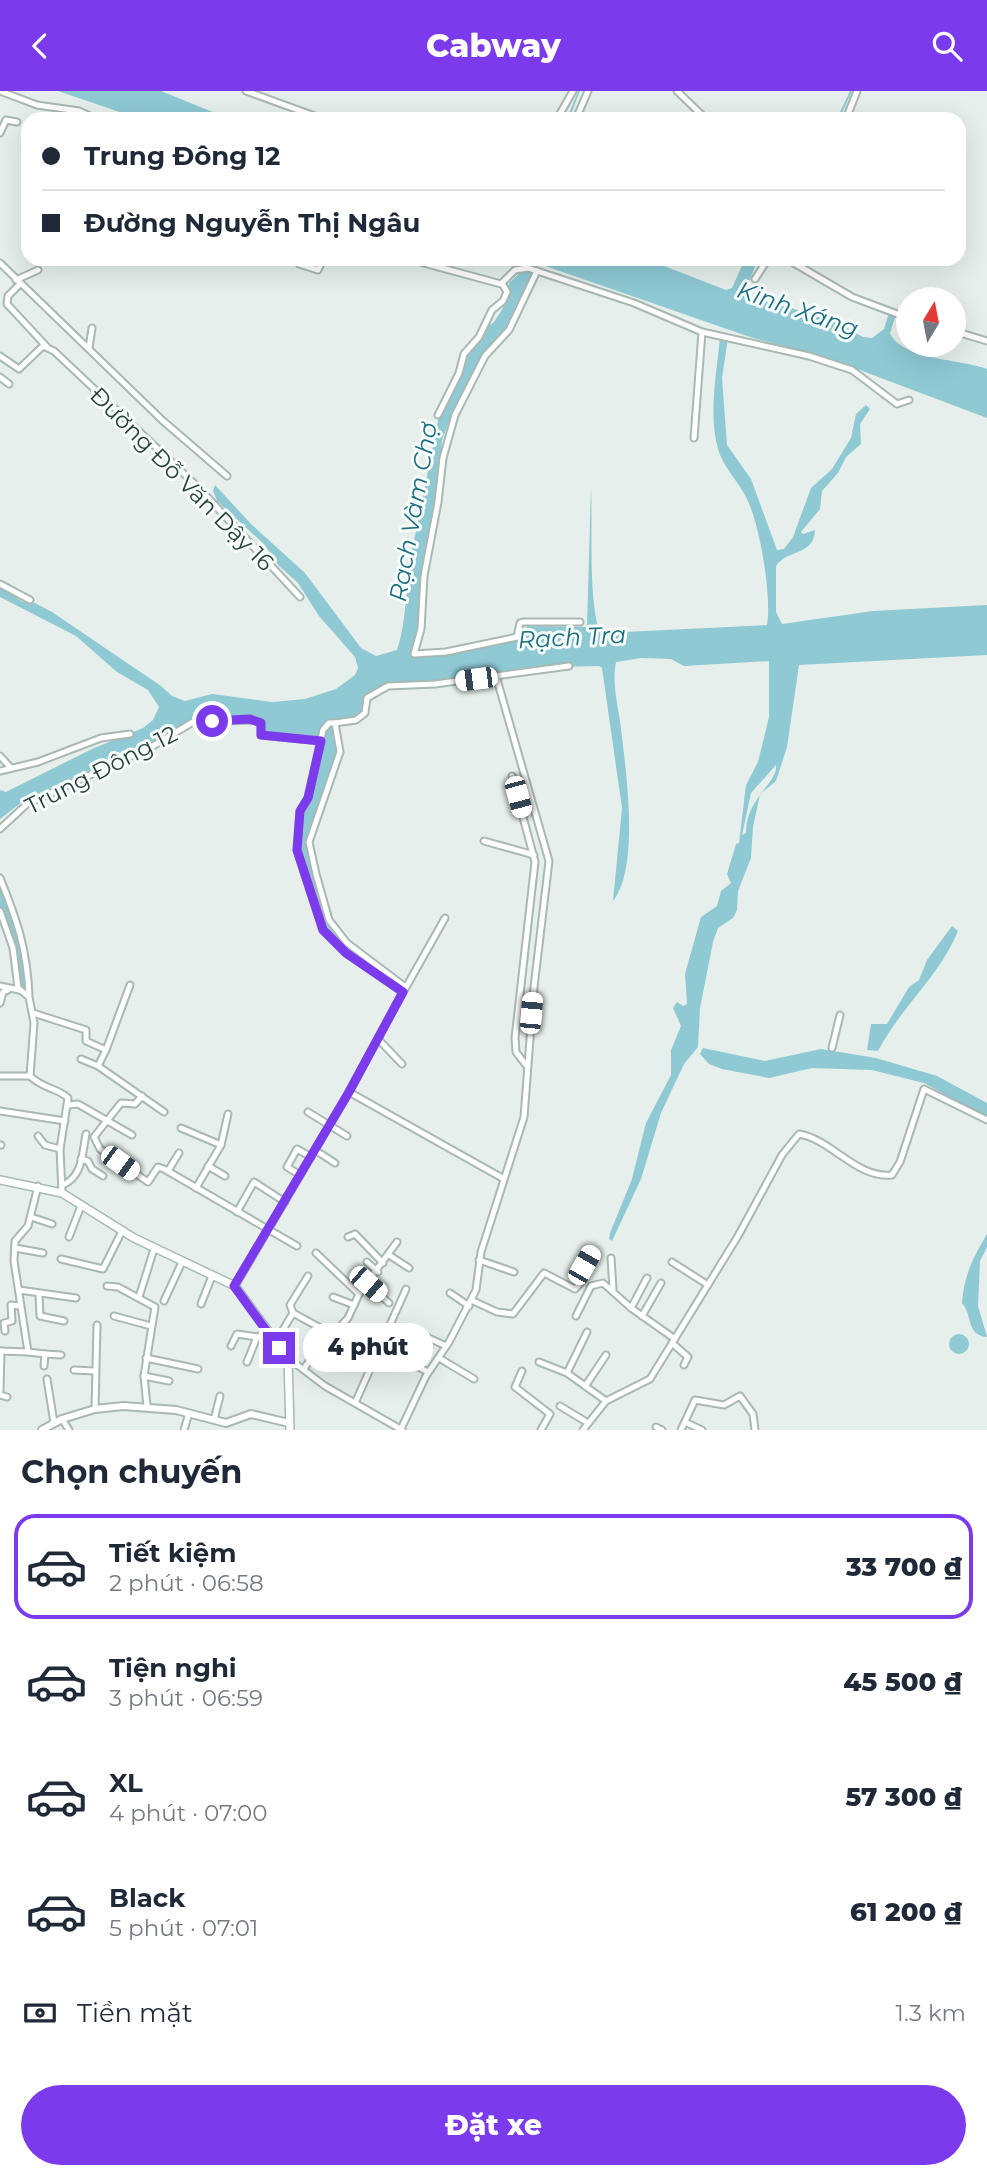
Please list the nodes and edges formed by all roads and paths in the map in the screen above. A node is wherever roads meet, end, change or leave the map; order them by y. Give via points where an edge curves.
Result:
1 (0, 91) edge
2 (246, 91) edge
3 (573, 91) edge
4 (588, 91) edge
5 (677, 91) edge
6 (857, 91) edge
7 (81, 112) edge
8 (304, 112) edge
9 (561, 112) edge
10 (579, 112) edge
11 (699, 112) edge
12 (849, 112) edge
13 (17, 122) dead end
14 (0, 133) edge
15 (0, 263) edge
16 (431, 266) edge
17 (763, 266) edge
18 (799, 266) edge
19 (38, 270) dead end
20 (537, 271) junction
21 (755, 279) dead end
22 (18, 282) junction
23 (502, 283) junction
24 (896, 314) edge
25 (92, 328) dead end
26 (702, 333) junction
27 (966, 335) edge
28 (987, 341) edge
29 (47, 347) junction
30 (89, 348) junction
31 (0, 356) edge
32 (0, 377) edge
33 (9, 384) dead end
34 (909, 400) dead end
35 (438, 415) dead end
36 (694, 438) dead end
37 (227, 476) dead end
38 (0, 584) edge
39 (300, 597) dead end
40 (30, 600) dead end
41 (580, 622) dead end
42 (569, 666) dead end
43 (496, 676) junction
44 (335, 723) junction
45 (130, 734) dead end
46 (321, 741) junction
47 (0, 756) edge
48 (10, 767) junction
49 (0, 771) edge
50 (512, 776) dead end
51 (0, 829) edge
52 (484, 841) dead end
53 (534, 855) junction
54 (0, 878) edge
55 (0, 911) edge
56 (445, 918) dead end
57 (130, 985) dead end
58 (0, 986) edge
59 (8, 989) junction
60 (19, 990) junction
61 (404, 990) junction
62 (29, 995) junction
63 (0, 1003) edge
64 (33, 1013) junction
65 (840, 1015) dead end
66 (379, 1039) junction
67 (832, 1048) dead end
68 (106, 1050) junction
69 (81, 1059) dead end
70 (402, 1064) dead end
71 (526, 1065) junction
72 (98, 1066) junction
73 (0, 1076) edge
74 (30, 1076) junction
75 (349, 1092) junction
76 (142, 1096) junction
77 (68, 1105) junction
78 (0, 1111) edge
79 (164, 1112) dead end
80 (308, 1112) dead end
81 (228, 1114) dead end
82 (109, 1119) junction
83 (987, 1120) edge
84 (65, 1121) junction
85 (330, 1125) junction
86 (181, 1128) dead end
87 (86, 1134) dead end
88 (132, 1135) dead end
89 (38, 1136) dead end
90 (347, 1136) dead end
91 (221, 1145) junction
92 (60, 1149) junction
93 (315, 1150) junction
94 (179, 1153) dead end
95 (311, 1157) junction
96 (81, 1159) junction
97 (334, 1163) dead end
98 (208, 1166) junction
99 (168, 1171) junction
100 (300, 1175) junction
101 (225, 1176) dead end
102 (103, 1177) dead end
103 (504, 1179) junction
104 (0, 1180) edge
105 (38, 1187) junction
106 (196, 1188) junction
107 (62, 1189) junction
108 (285, 1202) junction
109 (81, 1206) junction
110 (237, 1212) junction
111 (31, 1217) junction
112 (52, 1224) dead end
113 (28, 1226) junction
114 (35, 1228) dead end
115 (268, 1230) junction
116 (122, 1231) junction
117 (69, 1237) dead end
118 (348, 1237) dead end
119 (397, 1242) dead end
120 (297, 1247) dead end
121 (15, 1248) junction
122 (154, 1249) junction
123 (593, 1251) dead end
124 (43, 1252) dead end
125 (316, 1253) dead end
126 (389, 1255) junction
127 (611, 1258) dead end
128 (61, 1259) dead end
129 (479, 1260) junction
130 (181, 1262) junction
131 (367, 1262) dead end
132 (673, 1262) dead end
133 (383, 1263) junction
134 (410, 1268) dead end
135 (378, 1272) junction
136 (514, 1272) dead end
137 (212, 1276) junction
138 (308, 1276) dead end
139 (647, 1278) dead end
140 (661, 1283) dead end
141 (368, 1284) junction
142 (708, 1285) junction
143 (107, 1286) dead end
144 (234, 1286) junction
145 (406, 1289) dead end
146 (614, 1289) junction
147 (19, 1290) junction
148 (450, 1293) dead end
149 (39, 1294) junction
150 (359, 1294) junction
151 (139, 1297) junction
152 (333, 1297) dead end
153 (76, 1298) dead end
154 (164, 1301) dead end
155 (389, 1303) dead end
156 (470, 1303) junction
157 (201, 1304) dead end
158 (354, 1305) junction
159 (20, 1306) junction
160 (631, 1308) junction
161 (293, 1313) junction
162 (114, 1316) dead end
163 (576, 1316) dead end
164 (642, 1316) junction
165 (64, 1321) dead end
166 (97, 1325) dead end
167 (151, 1326) junction
168 (5, 1331) dead end
169 (587, 1332) dead end
170 (267, 1333) junction
171 (418, 1333) dead end
172 (257, 1337) junction
173 (673, 1341) junction
174 (321, 1342) dead end
175 (275, 1343) junction
176 (231, 1346) dead end
177 (446, 1346) junction
178 (0, 1351) edge
179 (28, 1352) junction
180 (45, 1354) junction
181 (61, 1355) dead end
182 (606, 1355) dead end
183 (146, 1358) junction
184 (288, 1358) junction
185 (439, 1358) junction
186 (407, 1361) dead end
187 (247, 1362) dead end
188 (539, 1362) dead end
189 (684, 1365) dead end
190 (44, 1366) dead end
191 (198, 1369) dead end
192 (304, 1369) junction
193 (74, 1370) dead end
194 (94, 1371) junction
195 (522, 1371) dead end
196 (428, 1372) junction
197 (567, 1373) junction
198 (144, 1376) junction
199 (474, 1378) dead end
200 (47, 1379) dead end
201 (169, 1381) dead end
202 (586, 1385) junction
203 (2, 1394) edge
204 (220, 1396) dead end
205 (606, 1401) junction
206 (355, 1403) junction
207 (147, 1406) junction
208 (560, 1406) dead end
209 (95, 1409) junction
210 (189, 1413) junction
211 (62, 1419) junction
212 (214, 1420) junction
213 (685, 1422) junction
214 (54, 1423) junction
215 (588, 1423) junction
216 (289, 1427) edge
217 (43, 1430) edge
218 (69, 1430) edge
219 (185, 1430) edge
220 (401, 1430) edge
221 (541, 1430) edge
222 (583, 1430) edge
223 (681, 1430) edge
224 (702, 1430) edge
225 (755, 1430) edge

1 - 7 street via 37,105
2 - 8 street
3 - 9 street
4 - 10 street
5 - 11 street
6 - 12 street
13 - 14 street via 6,120
15 - 22 street
16 - 23 street
17 - 21 street
18 - 24 street via 852,297
19 - 22 street
20 - 23 street via 515,271
20 - 26 street via 634,303
20 - 41 street via 509,330 488,351 455,415 444,453 414,654 517,637 520,622
22 - 29 street, Đường Đỗ Văn Dậy 16 via 7,304
22 - 30 street
23 - 35 street via 507,292 503,301 492,310 480,337 464,354
25 - 30 street
26 - 34 street via 809,356 863,376 897,404
26 - 36 street
27 - 28 street
29 - 31 street via 19,369
29 - 39 street, Đường Đỗ Văn Dậy 16 via 198,487
30 - 37 street
32 - 33 street
38 - 40 street
42 - 43 street
43 - 44 street via 388,686 367,698 365,713 356,720
43 - 71 street via 549,861
44 - 46 street via 325,724
44 - 61 street via 340,752 309,842 316,874 329,920 347,943
45 - 48 street via 101,738
46 - 51 street, Trung Đông 12 via 261,735 261,723 253,719 193,722 153,746 27,804
46 - 61 street via 308,798 300,811 297,850 323,930 346,953
47 - 48 street
48 - 49 street
50 - 53 street
52 - 53 street
53 - 71 street via 514,1038 516,1052
54 - 62 street via 26,951
55 - 60 street via 13,948
56 - 61 street
57 - 68 street
58 - 59 street
59 - 60 street
59 - 63 street
60 - 62 street
61 - 66 street
62 - 64 street
64 - 68 street via 86,1030 86,1041
64 - 74 street
65 - 67 street
66 - 70 street
66 - 75 street
68 - 72 street
69 - 72 street
71 - 103 street via 524,1117
72 - 76 street
73 - 74 street
74 - 77 street via 41,1087 67,1096
75 - 85 street
75 - 103 street
76 - 79 street
76 - 82 street via 135,1104 121,1103
77 - 82 street via 78,1104
77 - 84 street
78 - 84 street
80 - 85 street
81 - 91 street
82 - 88 street
82 - 99 street via 94,1137 100,1149 148,1182 158,1167
83 - 142 street via 924,1089 900,1162 892,1175 884,1176 799,1134 782,1155
84 - 92 street
85 - 90 street
85 - 93 street
86 - 91 street
87 - 96 street
89 - 92 street via 44,1145
91 - 98 street
92 - 107 street
93 - 95 street
93 - 97 street
94 - 99 street
95 - 100 street
95 - 100 street via 294,1150 287,1167
96 - 102 street
96 - 107 street via 74,1180
98 - 101 street
98 - 106 street
99 - 106 street
100 - 108 street
103 - 129 street
104 - 105 main road
105 - 107 main road
105 - 111 street
106 - 110 street
107 - 109 main road
108 - 110 street via 254,1182
108 - 115 street
109 - 116 main road
109 - 117 street
110 - 115 street
111 - 112 street
111 - 113 street
113 - 114 street
113 - 121 street via 18,1236
115 - 120 street
115 - 144 street
116 - 122 main road
116 - 128 street via 103,1269
118 - 133 street via 355,1234
119 - 126 street
121 - 124 street
121 - 147 street
122 - 130 main road
122 - 151 street
123 - 156 street via 575,1289 544,1273 513,1314
125 - 150 street
126 - 133 street
126 - 134 street
127 - 146 street
129 - 136 street
129 - 156 street
130 - 137 main road
130 - 154 street
131 - 135 street
132 - 142 street
133 - 135 street
135 - 141 street
137 - 144 main road
137 - 157 street
138 - 161 street via 290,1305
139 - 160 street
140 - 164 street
141 - 150 street
141 - 155 street
142 - 173 street
143 - 151 street
144 - 170 main road
145 - 206 street
146 - 160 street
146 - 163 street via 603,1283 591,1286
147 - 149 street
147 - 159 street
148 - 156 street
149 - 153 street
149 - 165 street via 40,1317
150 - 158 street
151 - 167 street via 155,1307
152 - 158 street
156 - 177 street
158 - 161 street via 335,1332
159 - 168 street via 11,1305 12,1321 4,1323
159 - 179 street
160 - 164 street
161 - 175 street
162 - 167 street
164 - 173 street
166 - 194 street
167 - 183 street
169 - 197 street
170 - 172 street
170 - 175 main road
171 - 177 street
172 - 176 street via 237,1334
172 - 187 street
173 - 189 street via 688,1357
173 - 205 street via 650,1379
174 - 192 street
175 - 184 main road
177 - 185 street
178 - 179 street
178 - 203 street
179 - 180 street
180 - 181 street
180 - 190 street
182 - 202 street
183 - 191 street
183 - 198 street
184 - 192 street
184 - 216 main road
185 - 196 street
185 - 199 street
186 - 196 street
188 - 197 street
192 - 206 street
193 - 194 street
194 - 209 street
195 - 221 street via 515,1387 550,1414
196 - 220 street
197 - 202 street
198 - 201 street
198 - 207 street
200 - 214 street
202 - 205 street
204 - 212 street
205 - 215 street
206 - 220 street
207 - 209 street
207 - 210 street
208 - 215 street
209 - 211 street
210 - 212 street
210 - 219 street
211 - 214 street
211 - 218 street
212 - 216 street via 230,1423 251,1414 268,1416
213 - 223 street
213 - 224 street
213 - 225 street via 698,1399 724,1405 740,1397 753,1414
214 - 217 street
215 - 222 street

